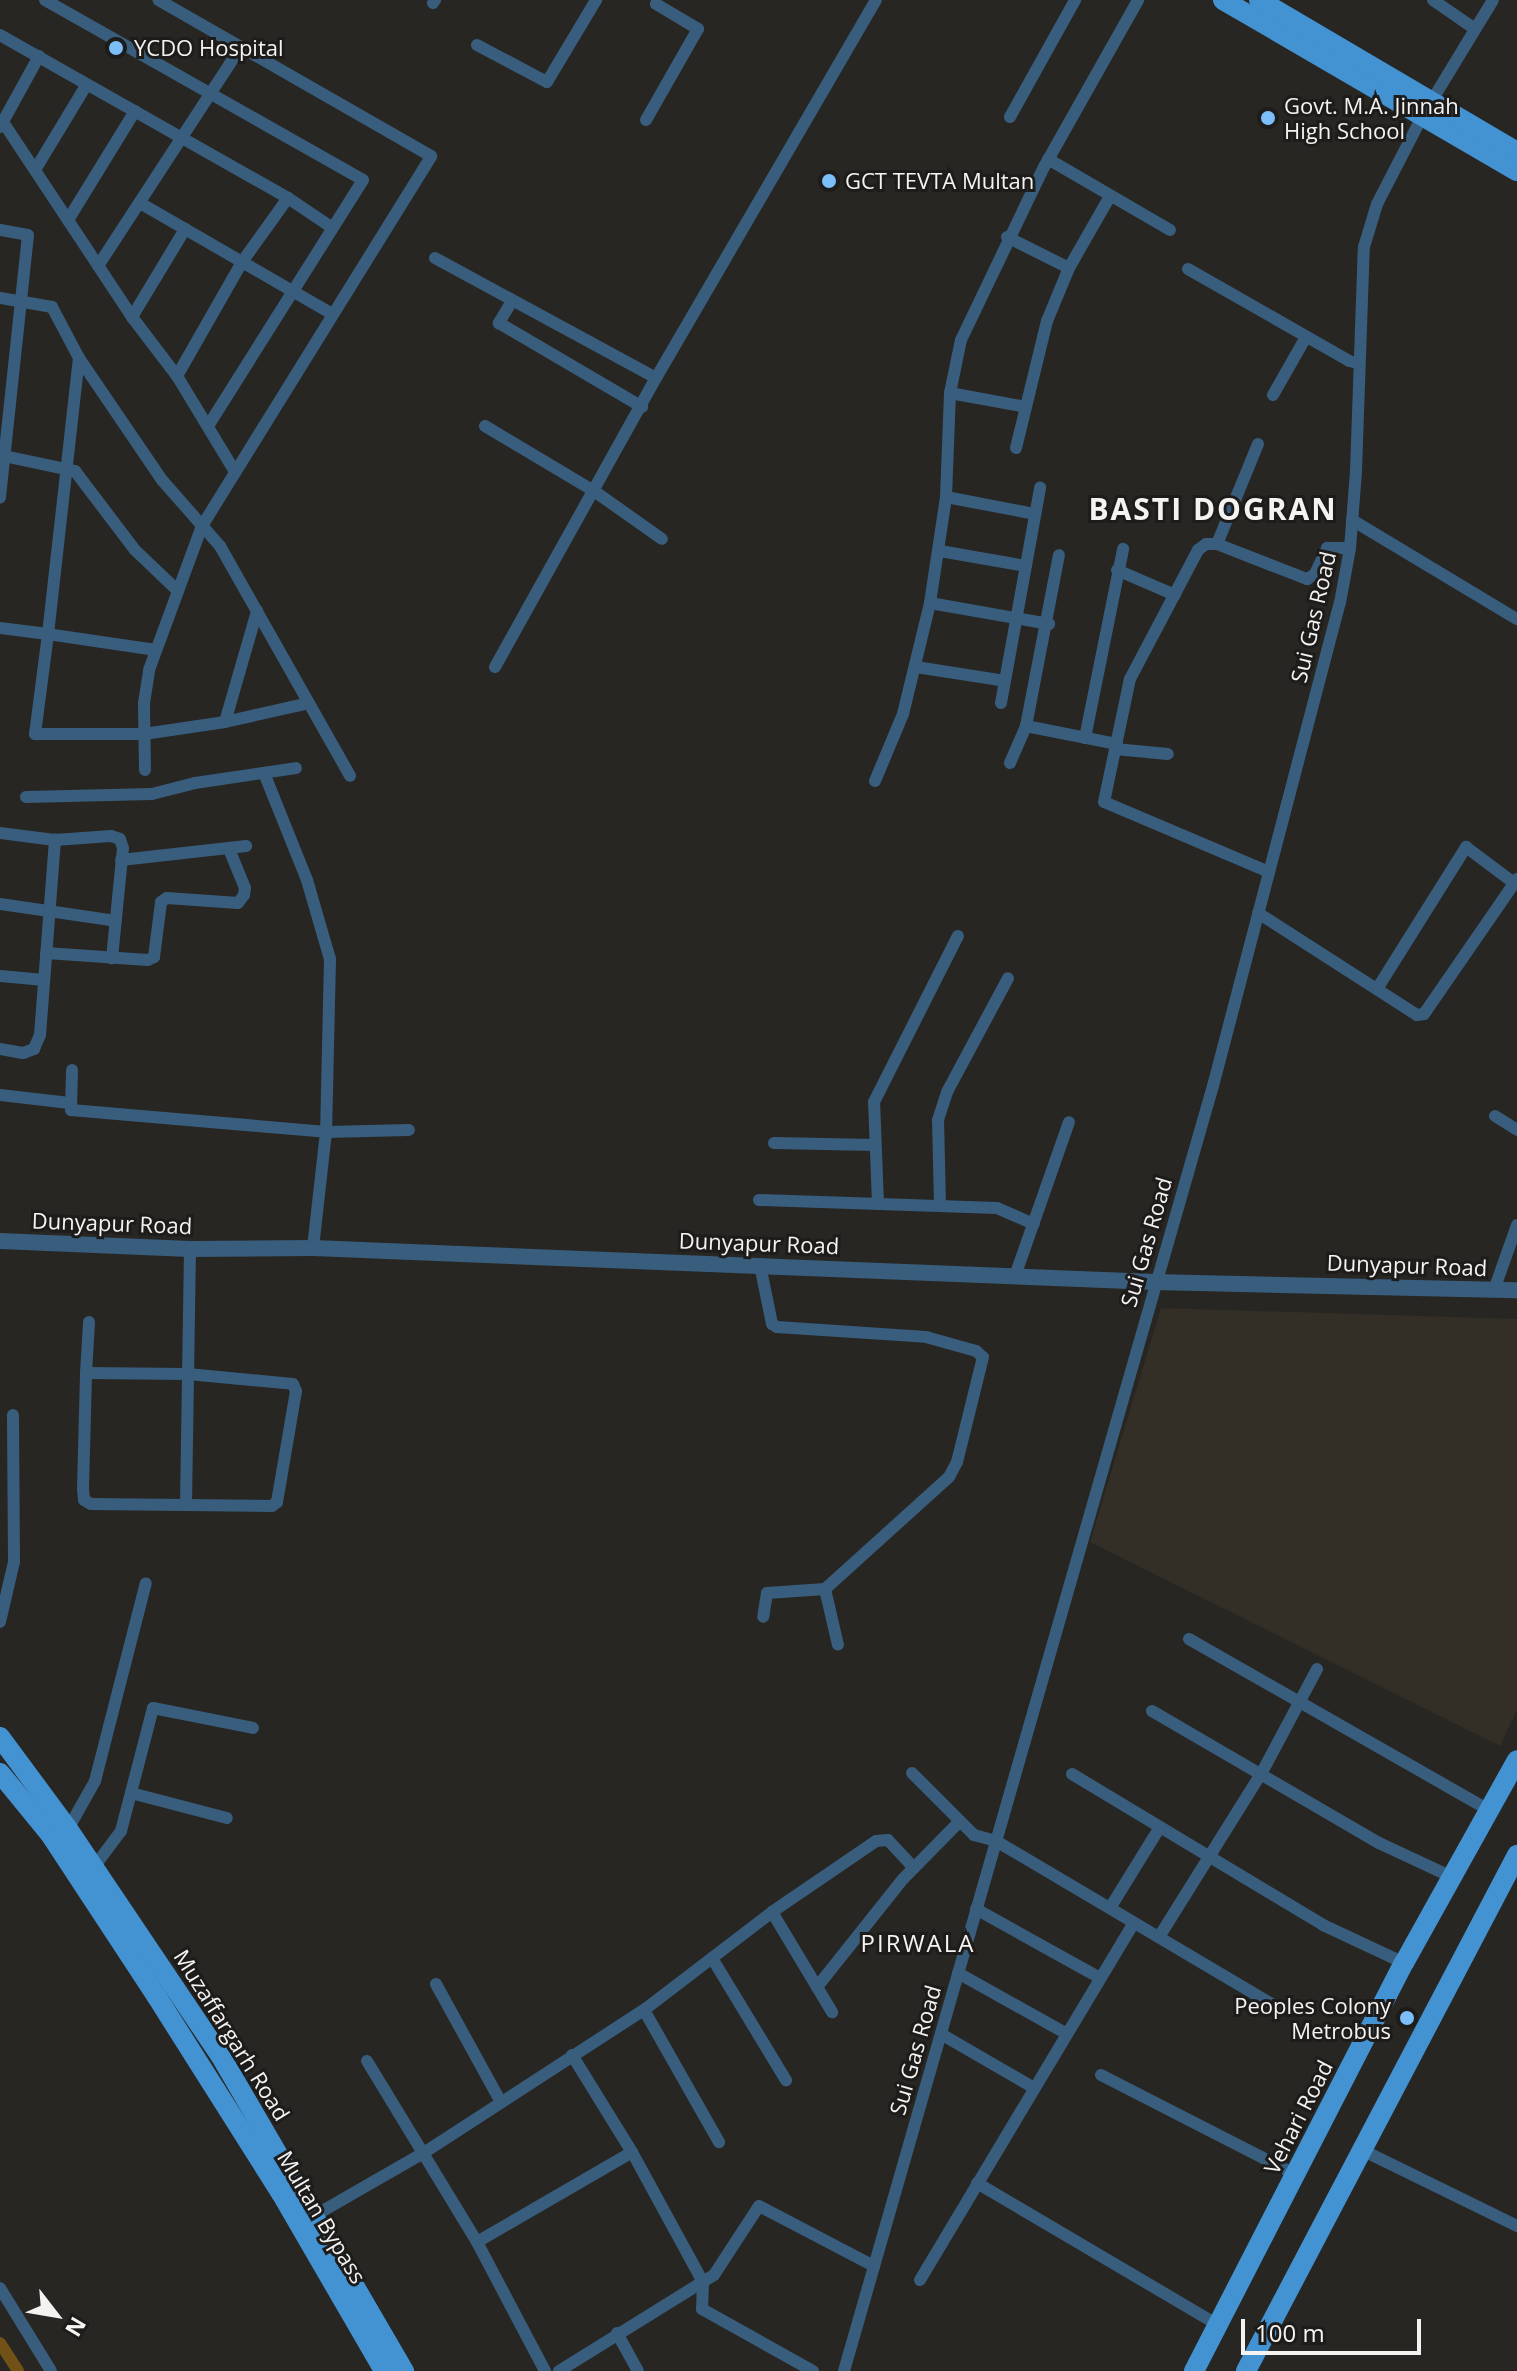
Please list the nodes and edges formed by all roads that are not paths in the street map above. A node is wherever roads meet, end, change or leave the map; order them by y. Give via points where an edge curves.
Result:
1 (45, 0) edge
2 (159, 0) edge
3 (596, 0) edge
4 (876, 0) edge
5 (1075, 0) edge
6 (1138, 0) edge
7 (1223, 0) edge
8 (1259, 0) edge
9 (1433, 0) edge
10 (1493, 0) edge
11 (654, 1) edge
12 (1475, 29) junction
13 (0, 35) edge
14 (477, 45) dead end
15 (241, 47) junction
16 (39, 56) junction
17 (87, 84) junction
18 (210, 94) junction
19 (1427, 110) junction
20 (135, 111) junction
21 (1010, 117) dead end
22 (646, 120) dead end
23 (2, 125) edge
24 (182, 138) junction
25 (1517, 152) edge
26 (1048, 159) junction
27 (35, 170) junction
28 (1517, 171) edge
29 (1110, 196) junction
30 (288, 198) junction
31 (140, 203) junction
32 (68, 220) junction
33 (331, 227) junction
34 (185, 229) junction
35 (0, 230) edge
36 (1170, 230) dead end
37 (1007, 237) junction
38 (435, 258) dead end
39 (242, 262) junction
40 (98, 266) junction
41 (1069, 268) junction
42 (1188, 269) dead end
43 (293, 290) junction
44 (0, 298) edge
45 (21, 301) junction
46 (512, 301) junction
47 (332, 314) junction
48 (132, 317) junction
49 (1306, 337) junction
50 (79, 358) junction
51 (1358, 363) junction
52 (7, 375) edge
53 (177, 376) junction
54 (656, 378) junction
55 (950, 393) junction
56 (1273, 395) dead end
57 (642, 407) junction
58 (1026, 407) junction
59 (208, 426) junction
60 (485, 426) dead end
61 (1258, 444) dead end
62 (1016, 448) dead end
63 (2, 456) edge
64 (67, 469) junction
65 (234, 470) junction
66 (1040, 488) dead end
67 (594, 491) junction
68 (946, 497) junction
69 (0, 498) edge
70 (1035, 514) junction
71 (1352, 520) junction
72 (202, 526) junction
73 (662, 539) dead end
74 (1217, 544) junction
75 (1350, 548) junction
76 (1123, 549) dead end
77 (940, 551) junction
78 (1059, 555) dead end
79 (1026, 566) junction
80 (1117, 570) junction
81 (176, 589) junction
82 (1175, 595) junction
83 (930, 603) junction
84 (257, 611) junction
85 (1016, 618) junction
86 (1517, 619) edge
87 (1049, 624) junction
88 (0, 628) edge
89 (48, 634) junction
90 (156, 650) junction
91 (495, 667) dead end
92 (916, 667) junction
93 (1005, 681) junction
94 (309, 703) junction
95 (1001, 703) dead end
96 (225, 722) junction
97 (1026, 726) junction
98 (144, 734) junction
99 (1085, 738) junction
100 (1116, 747) junction
101 (1168, 754) dead end
102 (1010, 763) dead end
103 (296, 768) dead end
104 (145, 770) dead end
105 (264, 773) junction
106 (350, 776) dead end
107 (875, 781) dead end
108 (26, 797) dead end
109 (0, 823) edge
110 (0, 834) edge
111 (55, 840) junction
112 (246, 846) dead end
113 (229, 849) junction
114 (121, 860) junction
115 (1269, 872) junction
116 (1516, 881) edge
117 (0, 904) edge
118 (50, 911) junction
119 (1258, 913) junction
120 (116, 921) junction
121 (958, 936) dead end
122 (46, 953) junction
123 (112, 958) junction
124 (0, 976) edge
125 (1008, 978) dead end
126 (44, 980) junction
127 (1377, 989) junction
128 (0, 1049) edge
129 (72, 1070) dead end
130 (0, 1095) edge
131 (70, 1103) junction
132 (1495, 1116) dead end
133 (1069, 1122) dead end
134 (409, 1130) dead end
135 (1517, 1130) edge
136 (326, 1132) junction
137 (774, 1143) dead end
138 (874, 1145) junction
139 (759, 1200) dead end
140 (878, 1204) junction
141 (940, 1206) junction
142 (1034, 1224) junction
143 (1517, 1225) edge
144 (0, 1241) edge
145 (313, 1248) junction
146 (190, 1249) junction
147 (760, 1265) junction
148 (1015, 1276) junction
149 (1154, 1282) junction
150 (1494, 1290) junction
151 (1517, 1290) edge
152 (89, 1322) dead end
153 (86, 1373) junction
154 (188, 1374) junction
155 (13, 1415) dead end
156 (186, 1504) junction
157 (146, 1583) dead end
158 (825, 1589) junction
159 (763, 1617) dead end
160 (0, 1622) edge
161 (1189, 1639) dead end
162 (838, 1645) dead end
163 (1317, 1669) dead end
164 (1299, 1703) junction
165 (1152, 1711) dead end
166 (253, 1728) dead end
167 (0, 1737) edge
168 (1517, 1760) edge
169 (0, 1773) edge
170 (912, 1773) dead end
171 (1072, 1774) dead end
172 (1261, 1774) junction
173 (131, 1793) junction
174 (1490, 1811) junction
175 (227, 1818) dead end
176 (960, 1821) junction
177 (1160, 1827) junction
178 (68, 1829) junction
179 (996, 1841) junction
180 (1517, 1855) edge
181 (1210, 1858) junction
182 (94, 1867) junction
183 (914, 1868) junction
184 (1452, 1877) junction
185 (1110, 1908) junction
186 (976, 1909) junction
187 (772, 1912) junction
188 (1134, 1923) junction
189 (1159, 1937) junction
190 (712, 1958) junction
191 (1404, 1963) junction
192 (958, 1973) junction
193 (1100, 1978) junction
194 (436, 1984) dead end
195 (817, 1987) junction
196 (1277, 2007) dead end
197 (644, 2010) junction
198 (832, 2012) dead end
199 (941, 2034) junction
200 (1067, 2034) junction
201 (572, 2055) junction
202 (367, 2061) dead end
203 (1101, 2075) dead end
204 (786, 2080) dead end
205 (1034, 2088) junction
206 (501, 2102) junction
207 (719, 2142) dead end
208 (1362, 2150) junction
209 (425, 2152) junction
210 (632, 2152) junction
211 (1296, 2175) junction
212 (977, 2183) junction
213 (312, 2217) junction
214 (1517, 2226) edge
215 (477, 2242) junction
216 (874, 2266) junction
217 (920, 2280) dead end
218 (703, 2282) junction
219 (0, 2288) edge
220 (1218, 2325) junction
221 (617, 2333) junction
222 (51, 2371) edge
223 (384, 2371) edge
224 (404, 2371) edge
225 (545, 2371) edge
226 (559, 2371) edge
227 (638, 2371) edge
228 (813, 2371) edge
229 (844, 2371) edge
230 (1194, 2371) edge
231 (1246, 2371) edge

1 - 18 street
2 - 15 street
3 - 14 street via 547,82
4 - 54 street
5 - 21 street
6 - 26 street
7 - 19 main road
8 - 19 main road
9 - 12 street
10 - 12 street, Sui Gas Road
11 - 22 street via 698,29
12 - 19 street, Sui Gas Road
13 - 16 street
15 - 18 street
15 - 47 street via 431,156
16 - 17 street
16 - 23 street
17 - 20 street
17 - 27 street
18 - 24 street
18 - 33 street via 363,180
19 - 25 main road
19 - 28 main road
19 - 51 street, Sui Gas Road via 1368,226
20 - 24 street
20 - 32 street
23 - 27 street
24 - 30 street
24 - 31 street
26 - 29 street
26 - 37 street
27 - 32 street
29 - 36 street
29 - 41 street
30 - 33 street
30 - 39 street
31 - 34 street
31 - 40 street
32 - 40 street
33 - 43 street
34 - 39 street
34 - 48 street
35 - 45 street via 28,235
37 - 41 street
37 - 55 street via 961,340
38 - 46 street
39 - 43 street
39 - 53 street
40 - 48 street
41 - 58 street via 1047,321
42 - 49 street
43 - 47 street
43 - 59 street
44 - 45 street
45 - 50 street via 52,307
45 - 52 street
46 - 54 street
46 - 57 street via 499,323
47 - 65 street
48 - 53 street
49 - 51 street
49 - 56 street
50 - 64 street
50 - 72 street via 162,480
51 - 71 street, Sui Gas Road
52 - 63 street
53 - 59 street
54 - 57 street
55 - 58 street
55 - 68 street
57 - 67 street
58 - 62 street
59 - 65 street
60 - 67 street
61 - 74 street
63 - 64 street
63 - 69 street
64 - 81 street via 75,471 135,550
64 - 89 street
65 - 72 street
66 - 70 street
67 - 73 street
67 - 91 street
68 - 70 street
68 - 77 street
70 - 79 street
71 - 75 street, Sui Gas Road
71 - 86 street
72 - 81 street
72 - 84 street via 220,546
74 - 75 street via 1307,579 1315,574 1327,548
74 - 82 street via 1198,550
75 - 115 street, Sui Gas Road
76 - 80 street
77 - 79 street
77 - 83 street
78 - 87 street
79 - 85 street
80 - 82 street
80 - 99 street
81 - 90 street
82 - 100 street via 1130,679
83 - 85 street
83 - 92 street
84 - 94 street
84 - 96 street
85 - 87 street
85 - 93 street
87 - 97 street
88 - 89 street
89 - 90 street
89 - 98 street via 35,734
90 - 98 street via 144,703
92 - 93 street
92 - 107 street
93 - 95 street
94 - 96 street
94 - 106 street
96 - 98 street
97 - 99 street
97 - 102 street
98 - 104 street
99 - 100 street
100 - 101 street
100 - 115 street via 1104,802
103 - 105 street
105 - 108 street via 152,794
105 - 136 street via 307,880 330,959
109 - 110 street
110 - 111 street
111 - 114 street via 120,839
111 - 118 street
112 - 113 street
113 - 114 street
113 - 123 street via 245,888 238,903 167,898 158,909 154,957
114 - 120 street
115 - 119 street, Sui Gas Road
116 - 127 street via 1424,1014 1417,1015
116 - 127 street via 1466,847
117 - 118 street
118 - 120 street
118 - 122 street
119 - 127 street
119 - 149 street, Sui Gas Road
120 - 123 street
121 - 138 street via 874,1102
122 - 123 street
122 - 126 street
124 - 126 street
125 - 141 street via 947,1092 938,1120
126 - 128 street via 34,1049
129 - 131 street
130 - 131 street
131 - 136 street via 71,1110
132 - 135 street
133 - 142 street
134 - 136 street
136 - 145 street
137 - 138 street
138 - 140 street
139 - 140 street
140 - 141 street
141 - 142 street via 997,1208
142 - 148 street
143 - 150 street
144 - 146 street, Dunyapur Road
145 - 146 street, Dunyapur Road
145 - 147 street, Dunyapur Road
146 - 154 street
147 - 148 street, Dunyapur Road
147 - 158 street via 772,1324 777,1327 926,1337 983,1357 949,1477
148 - 149 street, Dunyapur Road
149 - 150 street, Dunyapur Road
149 - 179 street, Sui Gas Road
150 - 151 street, Dunyapur Road
152 - 153 street
153 - 154 street
153 - 156 street via 84,1500
154 - 156 street
154 - 156 street via 287,1381 296,1391 277,1502
155 - 160 street via 14,1562
157 - 178 street via 95,1781
158 - 159 street via 770,1591
158 - 162 street
161 - 164 street
163 - 164 street
164 - 172 street
164 - 174 street
165 - 172 street
166 - 173 street via 153,1708
167 - 178 main road, Muzaffargarh Road
168 - 174 main road, Vehari Road
169 - 223 main road, Multan Bypass via 50,1834 141,1972 281,2193
170 - 176 street
171 - 177 street
172 - 181 street
172 - 184 street via 1379,1843
173 - 175 street
173 - 182 street via 121,1831
174 - 184 main road, Vehari Road
176 - 179 street via 974,1835
176 - 183 street
177 - 181 street
177 - 185 street
178 - 182 main road, Muzaffargarh Road
179 - 185 street
179 - 186 street, Sui Gas Road
180 - 208 main road
181 - 189 street
181 - 191 street via 1323,1925
182 - 213 main road, Muzaffargarh Road via 220,2055
183 - 187 street via 882,1838
183 - 195 street
184 - 191 main road, Vehari Road
185 - 188 street
186 - 192 street, Sui Gas Road
186 - 193 street
187 - 190 street
187 - 195 street
188 - 189 street
188 - 193 street
189 - 196 street
190 - 197 street
190 - 204 street
191 - 211 main road, Vehari Road
192 - 199 street, Sui Gas Road
192 - 200 street
193 - 200 street
194 - 206 street
195 - 198 street
197 - 201 street
197 - 207 street
199 - 205 street
199 - 216 street, Sui Gas Road
200 - 205 street
201 - 206 street
201 - 210 street
202 - 209 street
203 - 211 street
205 - 212 street
206 - 209 street
208 - 214 street
208 - 231 main road
209 - 213 street
209 - 215 street
210 - 215 street
210 - 218 street
211 - 220 main road, Vehari Road
212 - 217 street
212 - 220 street
213 - 224 main road, Muzaffargarh Road
215 - 225 street
216 - 218 street via 759,2206 714,2275
216 - 229 street, Sui Gas Road
218 - 221 street
218 - 228 street via 702,2309 709,2315
219 - 222 street
220 - 230 main road, Vehari Road
221 - 226 street
221 - 227 street

